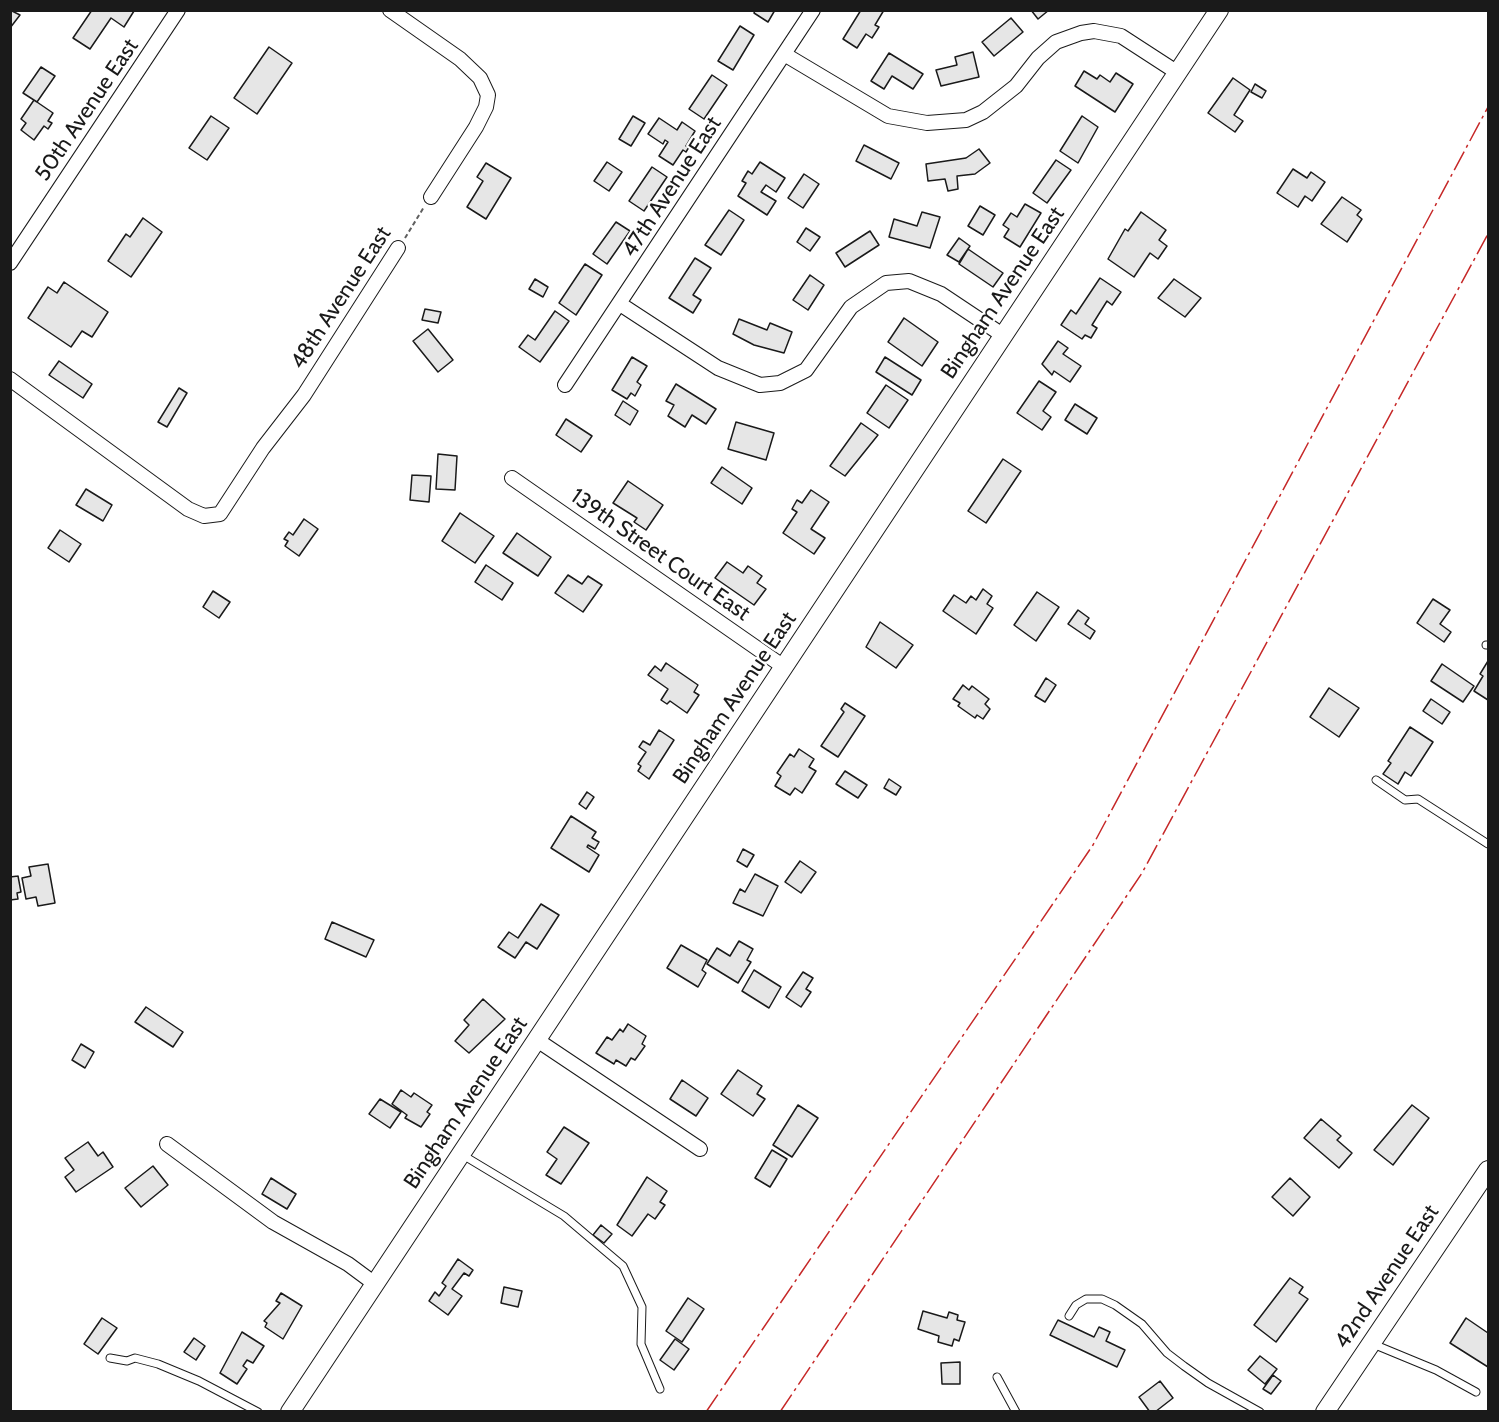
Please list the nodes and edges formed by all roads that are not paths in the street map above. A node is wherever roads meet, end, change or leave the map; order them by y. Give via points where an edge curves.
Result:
1 (178, 10) edge
2 (390, 10) edge
3 (813, 10) edge
4 (1219, 10) edge
5 (784, 54) junction
6 (1178, 73) junction
7 (431, 197) road end
8 (398, 248) road end
9 (10, 263) edge
10 (620, 304) junction
11 (1004, 336) junction
12 (10, 379) edge
13 (565, 385) dead end
14 (512, 478) dead end
15 (784, 667) junction
16 (1376, 780) dead end
17 (1488, 844) edge
18 (537, 1040) junction
19 (167, 1144) dead end
20 (700, 1149) dead end
21 (461, 1154) junction
22 (1488, 1170) edge
23 (375, 1284) junction
24 (1069, 1316) dead end
25 (1371, 1343) junction
26 (110, 1358) dead end
27 (997, 1377) dead end
28 (660, 1389) dead end
29 (1476, 1392) dead end
30 (258, 1412) edge
31 (290, 1412) edge
32 (1016, 1412) edge
33 (1260, 1412) edge
34 (1325, 1412) edge

1 - 9 street, 50th Avenue East
2 - 7 street via 460,59 480,78 488,95 476,127
3 - 5 street, 47th Avenue East
4 - 6 street, Bingham Avenue East
5 - 6 street via 888,116 927,123 966,120 983,112 1016,86 1056,42 1081,33 1121,36
5 - 10 street, 47th Avenue East
6 - 11 street, Bingham Avenue East
8 - 12 street, 48th Avenue East via 304,395 262,448 219,514 199,515 188,510
10 - 11 street via 718,368 760,385 780,383 806,370 851,307 886,284 909,281 941,294
10 - 13 street, 47th Avenue East
11 - 15 street, Bingham Avenue East
14 - 15 street, 139th Street Court East
15 - 18 street, Bingham Avenue East
16 - 17 lane via 1405,800 1418,799
18 - 20 street
18 - 21 street, Bingham Avenue East
19 - 23 street via 273,1222 348,1264
21 - 23 street, Bingham Avenue East
21 - 28 lane via 564,1216 623,1266 642,1307 641,1344
22 - 25 street, 42nd Avenue East
23 - 31 street, Bingham Avenue East
24 - 33 lane via 1086,1299 1102,1299 1116,1305 1142,1324 1184,1366
25 - 29 lane via 1436,1370
25 - 34 street, 42nd Avenue East
26 - 30 lane via 135,1358 158,1364
27 - 32 lane

